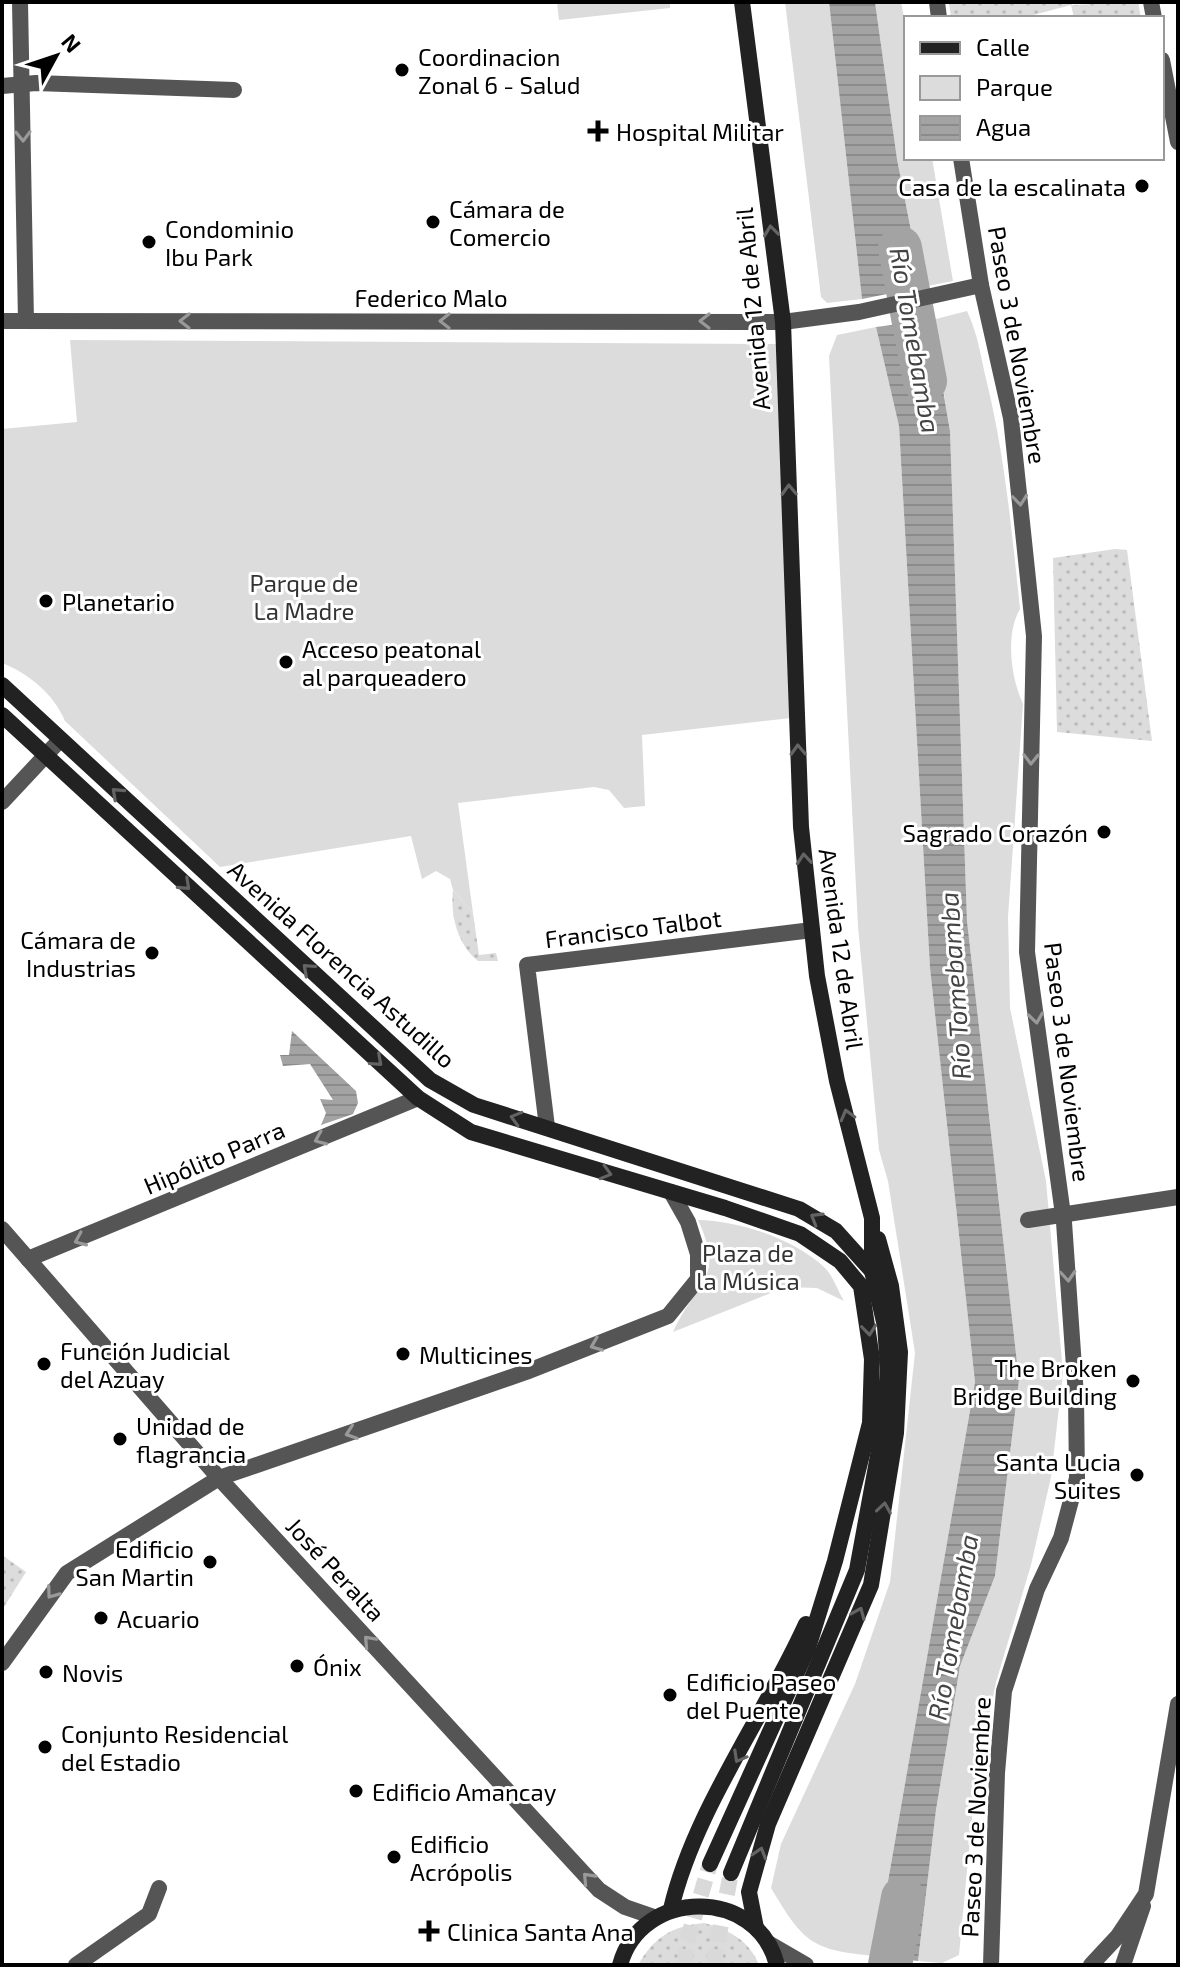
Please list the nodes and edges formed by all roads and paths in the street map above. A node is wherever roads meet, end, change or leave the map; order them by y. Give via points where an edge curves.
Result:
1 (20, 2) edge
2 (742, 2) edge
3 (1164, 70) edge
4 (22, 85) junction
5 (2, 86) edge
6 (234, 90) dead end
7 (1178, 142) edge
8 (961, 160) edge
9 (981, 285) junction
10 (2, 321) edge
11 (26, 321) junction
12 (783, 322) junction
13 (2, 685) edge
14 (2, 715) edge
15 (60, 740) junction
16 (46, 756) junction
17 (2, 802) edge
18 (812, 930) junction
19 (418, 1098) junction
20 (547, 1127) junction
21 (671, 1192) junction
22 (1178, 1197) edge
23 (872, 1218) junction
24 (1028, 1220) dead end
25 (2, 1229) edge
26 (28, 1259) junction
27 (872, 1271) junction
28 (219, 1478) junction
29 (835, 1561) junction
30 (2, 1663) edge
31 (1178, 1704) edge
32 (710, 1864) tunnel mouth
33 (731, 1873) tunnel mouth
34 (159, 1888) dead end
35 (1146, 1894) junction
36 (671, 1909) junction
37 (654, 1917) junction
38 (756, 1928) junction
39 (768, 1943) junction
40 (620, 1963) edge
41 (76, 1965) edge
42 (777, 1965) edge
43 (806, 1965) edge
44 (991, 1965) edge
45 (1091, 1965) edge
46 (1123, 1965) edge

1 - 4 street
12 -> 2 main road, Avenida 12 de Abril
3 - 7 street
4 - 5 street
4 - 6 street
4 -> 11 street
8 - 9 street, Paseo 3 de Noviembre
9 - 12 street, Federico Malo via 859,312
9 -> 44 street, Paseo 3 de Noviembre via 1011,418 1034,636 1027,952 1064,1222 1077,1437 1077,1478 1061,1538 1037,1589 1004,1691
10 - 11 street, Federico Malo
12 -> 11 street, Federico Malo
18 -> 12 main road, Avenida 12 de Abril via 801,827
13 - 15 main road, Avenida Florencia Astudillo
14 - 16 main road, Avenida Florencia Astudillo
15 - 16 street
20 -> 15 main road, Avenida Florencia Astudillo via 474,1105 430,1080
16 - 17 street
16 -> 19 main road, Avenida Florencia Astudillo
18 - 20 street, Francisco Talbot via 527,965
23 -> 18 main road, Avenida 12 de Abril via 837,1081
19 -> 21 main road, Avenida Florencia Astudillo via 471,1132
19 -> 26 street, Hipólito Parra
27 -> 20 main road, Avenida Florencia Astudillo via 836,1231 799,1209
21 -> 28 street via 698,1254 698,1279 668,1316 526,1372
21 -> 29 main road, Avenida Florencia Astudillo via 800,1234 840,1261 861,1286 872,1359 870,1423
22 - 24 street, bridge
23 - 27 main road, Avenida 12 de Abril
38 -> 23 main road via 749,1892 768,1824 871,1585 894,1448 899,1328
25 - 26 street, José Peralta
26 - 28 street, José Peralta
27 - 33 main road, Avenida 12 de Abril via 888,1368 884,1423 857,1570
28 -> 30 street via 67,1573
37 -> 28 street, José Peralta via 599,1890
29 - 32 main road via 808,1648
29 -> 36 main road via 778,1685 695,1835
31 - 35 street
34 - 41 street via 149,1914
35 - 45 street
35 - 46 street
36 - 37 main road
36 - 38 main road via 725,1909
37 - 40 main road via 640,1929
38 - 39 main road
39 - 42 main road
39 - 43 street

